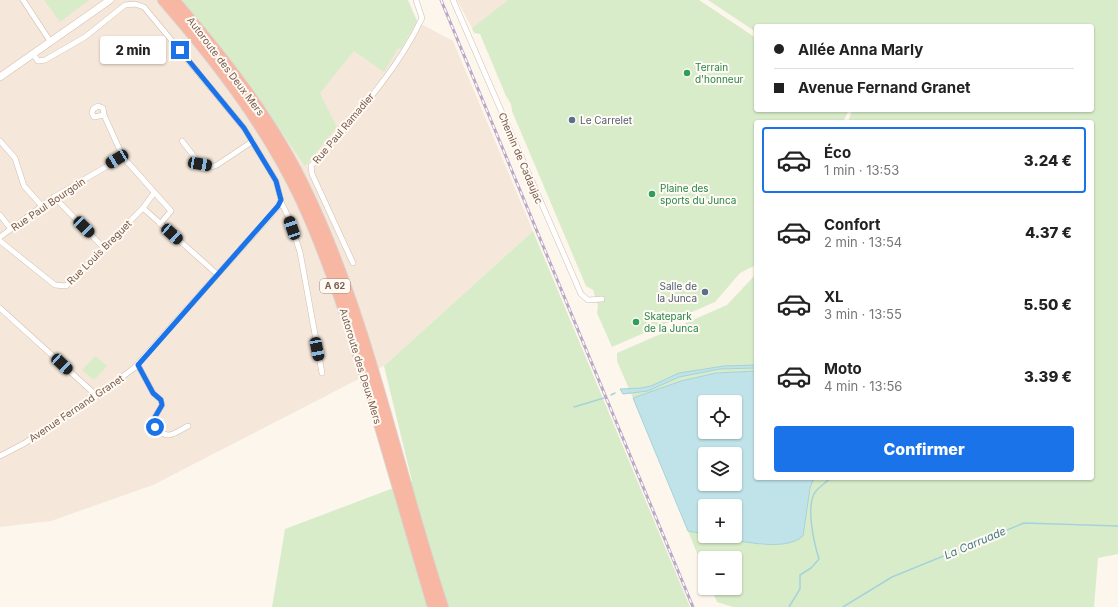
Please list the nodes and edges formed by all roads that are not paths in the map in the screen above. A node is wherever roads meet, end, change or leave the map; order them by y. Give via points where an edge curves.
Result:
1 (23, 0) edge
2 (110, 0) edge
3 (163, 0) edge
4 (174, 0) edge
5 (416, 0) edge
6 (453, 0) edge
7 (50, 41) junction
8 (32, 54) junction
9 (0, 77) edge
10 (104, 115) dead end
11 (0, 141) edge
12 (182, 141) dead end
13 (252, 141) junction
14 (124, 156) junction
15 (154, 193) junction
16 (54, 197) junction
17 (281, 202) junction
18 (42, 206) junction
19 (143, 208) junction
20 (0, 215) edge
21 (160, 224) junction
22 (11, 229) junction
23 (0, 237) edge
24 (0, 241) edge
25 (103, 247) junction
26 (353, 263) dead end
27 (217, 274) junction
28 (602, 299) dead end
29 (0, 308) edge
30 (138, 365) junction
31 (322, 373) dead end
32 (97, 396) junction
33 (188, 426) dead end
34 (0, 456) edge
35 (433, 607) edge
36 (443, 607) edge

1 - 7 street
2 - 7 main road
3 - 35 highway, Autoroute des Deux Mers / A 62 via 217,66 247,108 274,149 300,199 324,254 354,340
4 - 36 highway, Autoroute des Deux Mers / A 62 via 253,100 308,193 332,249 362,337
5 - 26 street, Rue Paul Ramadier via 422,18 402,55 311,166 312,174
6 - 28 street, Chemin de Cadaujac via 581,294 588,300
7 - 8 main road
8 - 9 main road
8 - 13 street via 38,61 45,60 85,37 123,6 139,5 150,13
10 - 14 street
11 - 18 street via 15,158 24,186
12 - 13 street via 200,164 212,167
13 - 17 street via 276,181
14 - 15 street
14 - 16 street, Rue Paul Bourgoin
15 - 19 street, Rue Louis Breguet
15 - 21 street via 171,211
16 - 18 street, Rue Paul Bourgoin
16 - 25 street
17 - 27 street, Avenue Fernand Granet
17 - 31 street via 300,252
18 - 22 street, Rue Paul Bourgoin
19 - 21 street
19 - 25 street, Rue Louis Breguet
20 - 22 street
21 - 27 street
22 - 23 street, Rue Paul Bourgoin
24 - 25 street, Rue Louis Breguet via 55,285 66,286
27 - 30 street, Avenue Fernand Granet
29 - 32 street
30 - 32 street, Avenue Fernand Granet
30 - 33 street via 153,393 161,400 162,405 155,417 155,427 169,436
32 - 34 street, Avenue Fernand Granet via 59,418 25,443

